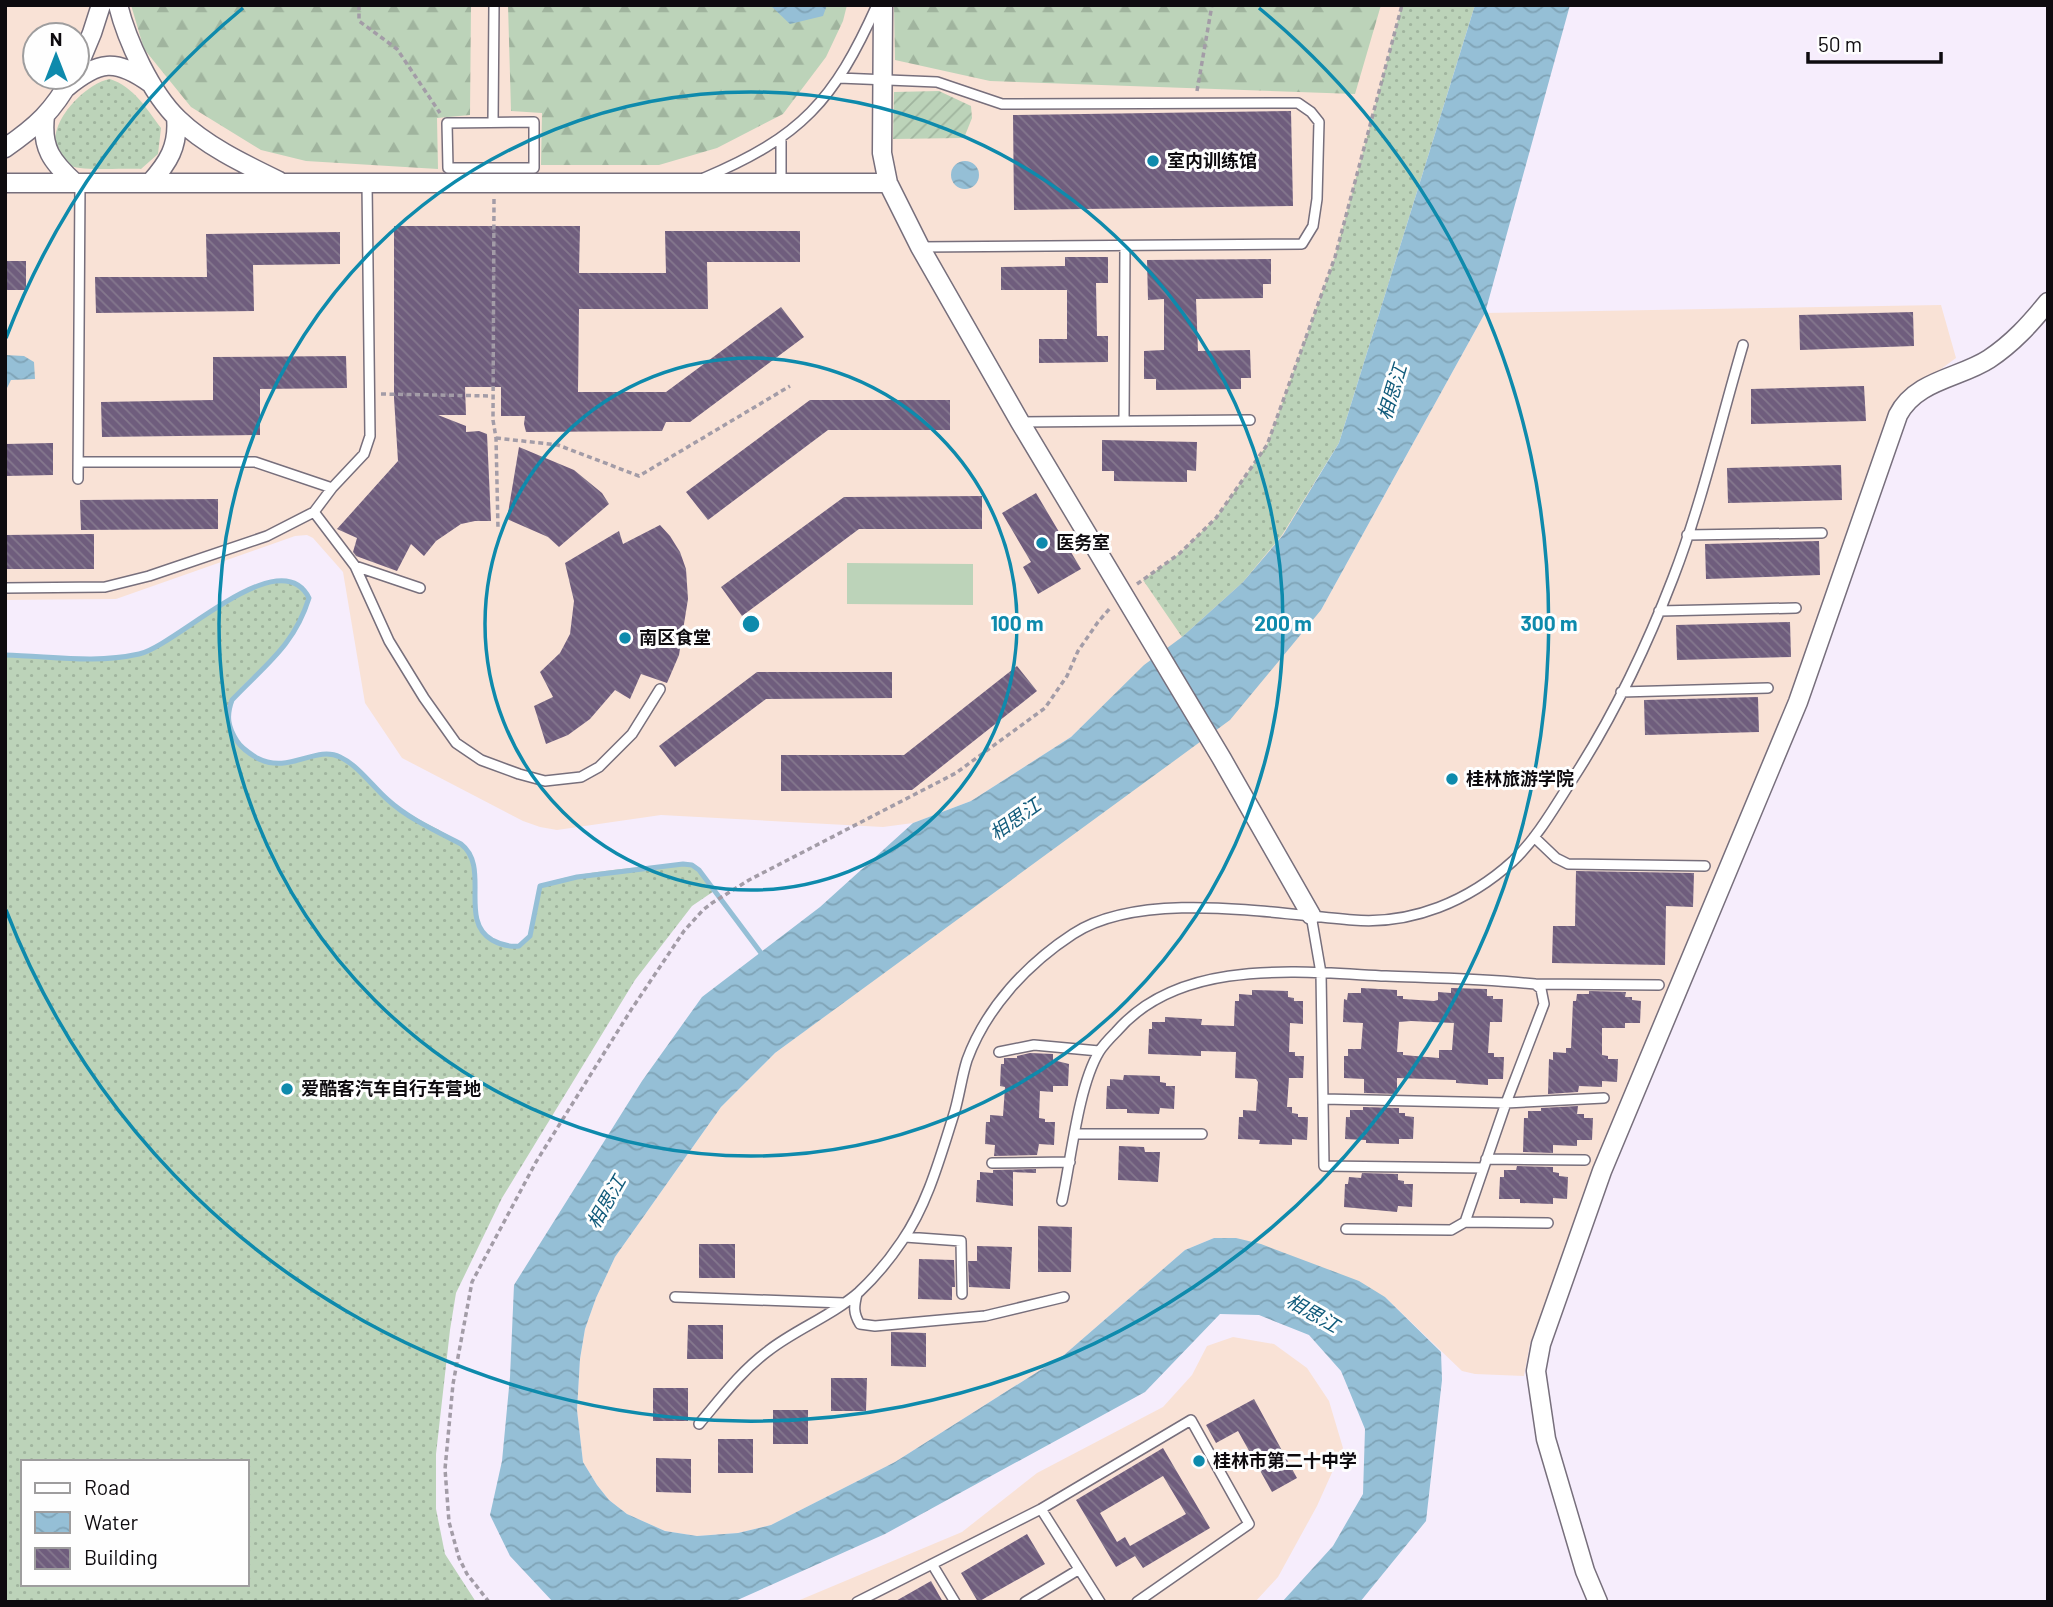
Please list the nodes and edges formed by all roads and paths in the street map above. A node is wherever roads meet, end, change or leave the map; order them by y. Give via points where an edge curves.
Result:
1 (101, 5) edge
2 (118, 5) edge
3 (359, 5) edge
4 (494, 5) edge
5 (877, 5) edge
6 (883, 5) edge
7 (1212, 5) edge
8 (1402, 5) edge
9 (91, 35) edge
10 (91, 70) edge
11 (839, 78) junction
12 (883, 78) junction
13 (154, 86) junction
14 (63, 91) edge
15 (1195, 103) junction
16 (45, 116) junction
17 (176, 117) junction
18 (494, 122) junction
19 (447, 123) junction
20 (781, 139) junction
21 (5, 148) edge
22 (494, 175) junction
23 (5, 183) edge
24 (77, 183) junction
25 (150, 183) junction
26 (282, 183) junction
27 (367, 183) junction
28 (692, 183) junction
29 (781, 183) junction
30 (888, 183) junction
31 (1125, 246) junction
32 (920, 247) junction
33 (2048, 302) edge
34 (1743, 345) dead end
35 (790, 386) dead end
36 (368, 394) junction
37 (493, 396) junction
38 (1250, 419) dead end
39 (1124, 421) junction
40 (1020, 422) junction
41 (496, 438) junction
42 (78, 462) junction
43 (78, 479) dead end
44 (332, 488) junction
45 (314, 512) junction
46 (498, 529) dead end
47 (1822, 533) dead end
48 (1687, 535) junction
49 (355, 566) junction
50 (1143, 580) dead end
51 (5, 588) edge
52 (420, 588) dead end
53 (1122, 595) junction
54 (1796, 608) dead end
55 (1659, 611) junction
56 (1768, 688) dead end
57 (660, 689) dead end
58 (1621, 692) junction
59 (1534, 837) junction
60 (1705, 866) dead end
61 (1311, 915) junction
62 (1321, 973) junction
63 (1535, 984) junction
64 (1659, 985) dead end
65 (1099, 1051) junction
66 (999, 1052) dead end
67 (1604, 1098) dead end
68 (1323, 1099) junction
69 (1506, 1103) junction
70 (1202, 1134) dead end
71 (1076, 1135) junction
72 (1585, 1160) dead end
73 (992, 1163) dead end
74 (1070, 1163) junction
75 (1485, 1164) junction
76 (1062, 1201) dead end
77 (1465, 1222) junction
78 (1548, 1223) dead end
79 (1346, 1229) dead end
80 (905, 1237) junction
81 (857, 1294) junction
82 (962, 1294) dead end
83 (675, 1297) dead end
84 (1064, 1297) dead end
85 (844, 1303) junction
86 (699, 1424) dead end
87 (1041, 1509) junction
88 (932, 1564) junction
89 (1078, 1570) junction
90 (489, 1602) edge
91 (857, 1602) edge
92 (955, 1602) edge
93 (1025, 1602) edge
94 (1100, 1602) edge
95 (1136, 1602) edge
96 (1598, 1602) edge

1 - 9 street
2 - 13 street via 137,59
3 - 19 path via 359,21 397,49
4 - 18 lane
5 - 11 lane
6 - 12 street
7 - 15 path
8 - 50 path via 1335,257 1267,445 1216,518 1180,554
10 - 13 street via 118,66
11 - 12 lane
11 - 20 lane via 822,102
12 - 15 lane via 937,82 1002,104
12 - 30 street via 882,153
13 - 17 street
14 - 16 street
15 - 31 lane via 1298,103 1311,112 1319,122 1312,226 1302,244
16 - 21 street
16 - 24 street via 47,149
17 - 25 street via 174,150
17 - 26 street via 222,151
18 - 19 lane
18 - 22 lane via 534,122 534,167
19 - 22 lane via 447,168
20 - 28 lane
20 - 29 lane
22 - 27 street
22 - 28 street
22 - 37 path
23 - 24 street
24 - 25 street
24 - 42 lane
25 - 26 street
26 - 27 street
27 - 36 lane
28 - 29 street
29 - 30 street
30 - 32 street
31 - 32 lane
31 - 39 lane
32 - 40 street
33 - 96 street via 2022,334 1987,360 1935,382 1898,415 1798,702 1602,1171 1548,1320 1536,1370 1546,1440
34 - 48 lane
35 - 41 path via 639,476 558,444
36 - 37 path
36 - 44 lane via 366,451
37 - 41 path
38 - 39 lane
39 - 40 lane
40 - 53 street
41 - 46 path
42 - 43 lane
42 - 44 lane via 256,462
44 - 45 lane
45 - 49 lane
45 - 51 lane via 267,536 106,587
47 - 48 lane
48 - 55 lane
49 - 52 lane
49 - 57 lane via 388,641 450,736 463,749 499,768 545,780 581,777 599,767 632,734
53 - 61 street
53 - 90 path via 1077,651 1067,677 1045,708 956,774 712,902 684,931 631,1010 536,1162 472,1282 453,1384 445,1469 453,1542 467,1574
54 - 55 lane
55 - 58 lane
56 - 58 lane
58 - 59 lane via 1583,764
59 - 60 lane via 1568,864
59 - 61 lane via 1513,861 1453,902 1413,916 1375,922
61 - 62 lane
61 - 80 lane via 1223,909 1136,912 1093,923 1040,957 1009,990 976,1040 926,1195
62 - 63 lane
62 - 65 lane via 1236,974 1185,987 1139,1009
62 - 68 lane
63 - 64 lane
63 - 69 lane via 1544,1004
65 - 66 lane via 1034,1045
65 - 71 lane via 1086,1081
67 - 69 lane
68 - 69 lane
68 - 75 lane via 1324,1166
69 - 75 lane
70 - 71 lane
71 - 74 lane
72 - 75 lane
73 - 74 lane
74 - 76 lane
75 - 77 lane
77 - 78 lane
77 - 79 lane via 1451,1230
80 - 81 lane
80 - 82 lane via 961,1241
81 - 84 lane via 856,1318 860,1324 875,1326 985,1316
81 - 85 lane
83 - 85 lane
85 - 86 lane via 749,1366
87 - 88 lane
87 - 89 lane
87 - 95 lane via 1191,1420 1249,1524
88 - 91 lane
88 - 92 lane
89 - 93 lane
89 - 94 lane

